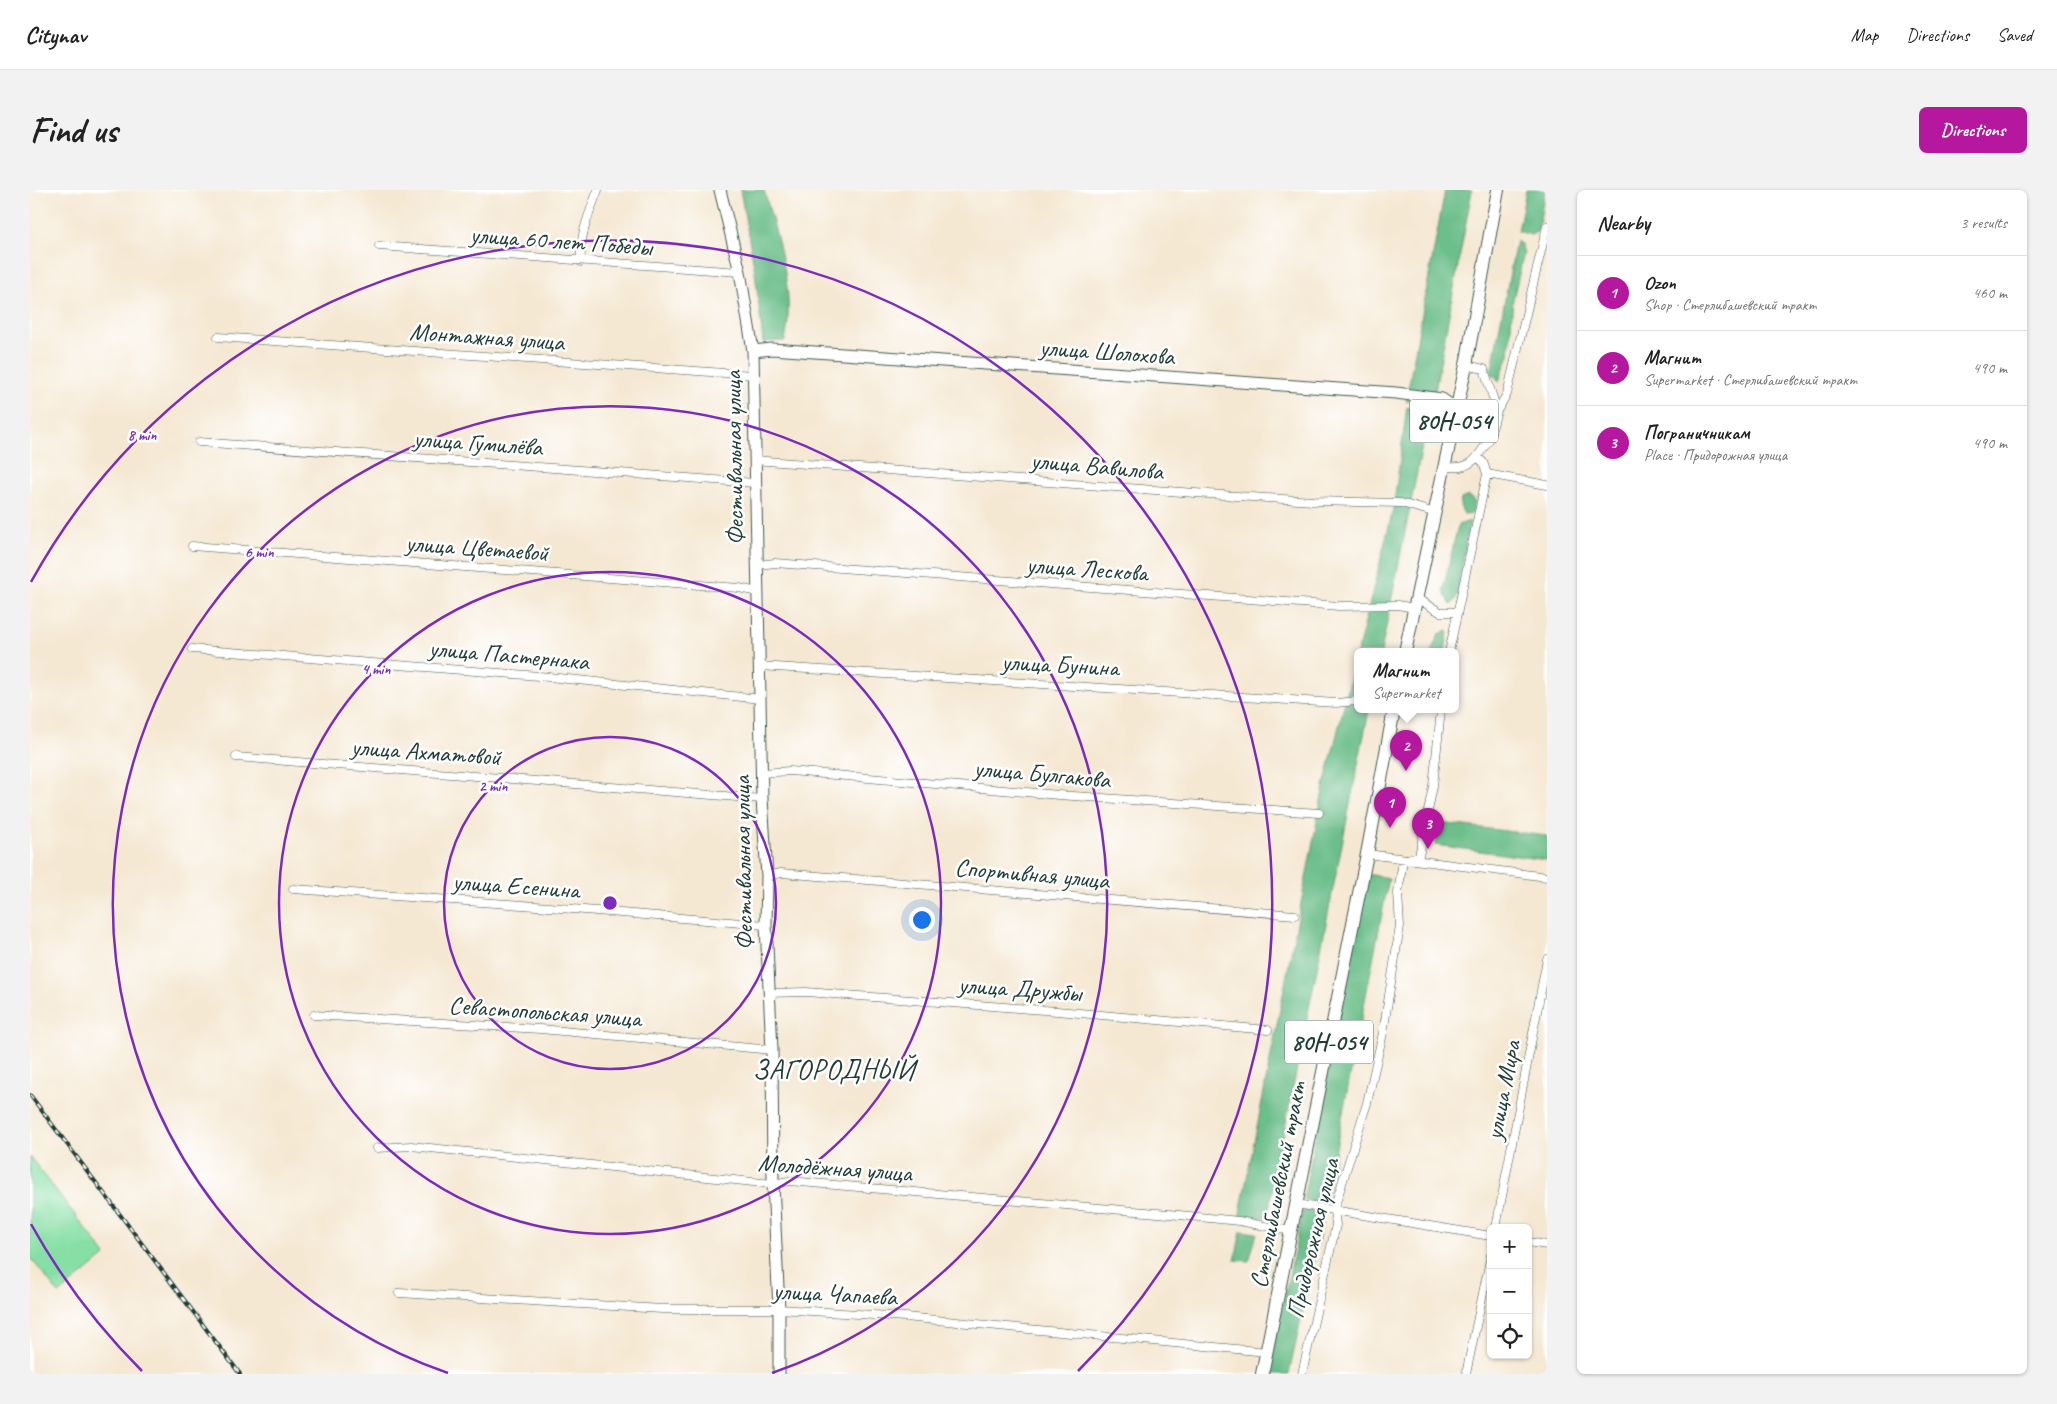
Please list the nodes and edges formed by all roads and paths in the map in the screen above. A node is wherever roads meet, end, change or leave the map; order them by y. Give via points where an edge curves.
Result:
1 (598, 190) edge
2 (720, 190) edge
3 (1498, 190) edge
4 (1547, 226) edge
5 (379, 246) dead end
6 (581, 262) junction
7 (740, 272) junction
8 (218, 337) dead end
9 (753, 351) junction
10 (1466, 365) junction
11 (753, 375) junction
12 (1456, 409) junction
13 (1496, 411) junction
14 (199, 442) dead end
15 (1477, 457) junction
16 (754, 460) junction
17 (1445, 467) junction
18 (1487, 474) junction
19 (754, 483) junction
20 (1547, 485) edge
21 (1436, 513) junction
22 (192, 546) dead end
23 (758, 565) junction
24 (758, 592) junction
25 (1415, 603) junction
26 (1457, 612) junction
27 (1406, 648) edge
28 (1450, 648) edge
29 (192, 649) dead end
30 (760, 666) junction
31 (761, 699) junction
32 (1354, 701) edge
33 (1393, 713) edge
34 (1441, 713) edge
35 (236, 757) dead end
36 (762, 773) junction
37 (762, 799) junction
38 (1319, 813) dead end
39 (1367, 854) junction
40 (1403, 860) junction
41 (767, 876) junction
42 (1547, 877) edge
43 (293, 889) dead end
44 (1295, 915) dead end
45 (766, 925) junction
46 (1547, 959) edge
47 (768, 993) junction
48 (314, 1015) dead end
49 (1268, 1030) dead end
50 (772, 1050) junction
51 (377, 1148) dead end
52 (773, 1184) junction
53 (1296, 1204) junction
54 (1334, 1209) junction
55 (1497, 1224) edge
56 (1291, 1230) junction
57 (1487, 1235) edge
58 (1532, 1243) edge
59 (1547, 1245) edge
60 (1488, 1269) edge
61 (399, 1293) dead end
62 (780, 1309) junction
63 (1267, 1352) junction
64 (779, 1374) edge
65 (1262, 1374) edge
66 (1302, 1374) edge
67 (1466, 1374) edge

1 - 6 street via 587,216 580,249
2 - 7 street, Фестивальная улица
3 - 10 main road, 80Н-054
4 - 13 street via 1507,394
5 - 6 street, улица 60 лет Победы
6 - 7 street, улица 60 лет Победы
7 - 9 street, Фестивальная улица
8 - 11 street, Монтажная улица
9 - 11 street, Фестивальная улица
9 - 12 street, улица Шолохова via 772,349 1396,393 1442,399
10 - 12 main road, 80Н-054
10 - 13 street via 1484,369
11 - 16 street, Фестивальная улица
12 - 17 main road, 80Н-054
13 - 15 street via 1489,440
14 - 19 street, улица Гумилёва
15 - 17 street via 1472,463 1459,468
15 - 18 street via 1483,462
16 - 19 street, Фестивальная улица
16 - 21 street, улица Вавилова via 1240,496 1401,503
17 - 21 main road, 80Н-054
18 - 20 street
18 - 26 street
19 - 23 street, Фестивальная улица
21 - 25 main road, 80Н-054
22 - 24 street, улица Цветаевой via 729,587
23 - 24 street, Фестивальная улица
23 - 25 street, улица Лескова via 775,563 1338,606
24 - 30 street, Фестивальная улица
25 - 26 street via 1440,612
25 - 27 main road, 80Н-054
26 - 28 street
29 - 31 street, улица Пастернака via 539,676
30 - 31 street, Фестивальная улица
30 - 32 street, улица Бунина via 1336,703
31 - 36 street, Фестивальная улица
33 - 39 main road, Стерлибашевский тракт / 80Н-054
34 - 40 street via 1419,856
35 - 37 street, улица Ахматовой
36 - 37 street, Фестивальная улица
36 - 38 street, улица Булгакова via 790,771 1059,795
37 - 41 street, Фестивальная улица
39 - 40 street
39 - 53 main road, Стерлибашевский тракт / 80Н-054
40 - 42 street
40 - 54 street, Придорожная улица via 1398,893 1400,926 1383,1033 1367,1103
41 - 44 street, Спортивная улица via 781,873
41 - 45 street, Фестивальная улица
43 - 45 street, улица Есенина
45 - 47 street, Фестивальная улица
46 - 55 street, улица Мира
47 - 49 street, улица Дружбы via 826,994
47 - 50 street, Фестивальная улица
48 - 50 street, Севастопольская улица via 540,1029
50 - 52 street, Фестивальная улица
51 - 52 street, Молодёжная улица via 411,1146
52 - 56 street, Молодёжная улица via 789,1181 1169,1214
52 - 62 street, Фестивальная улица
53 - 54 street
53 - 56 main road, Стерлибашевский тракт / 80Н-054
54 - 57 street
54 - 66 street, Придорожная улица via 1336,1225
56 - 63 main road, Стерлибашевский тракт / 80Н-054
58 - 59 street
60 - 67 street
61 - 62 street, улица Чапаева via 662,1309
62 - 63 street, улица Чапаева via 905,1317
62 - 64 street, Фестивальная улица
63 - 65 main road, Стерлибашевский тракт / 80Н-054

